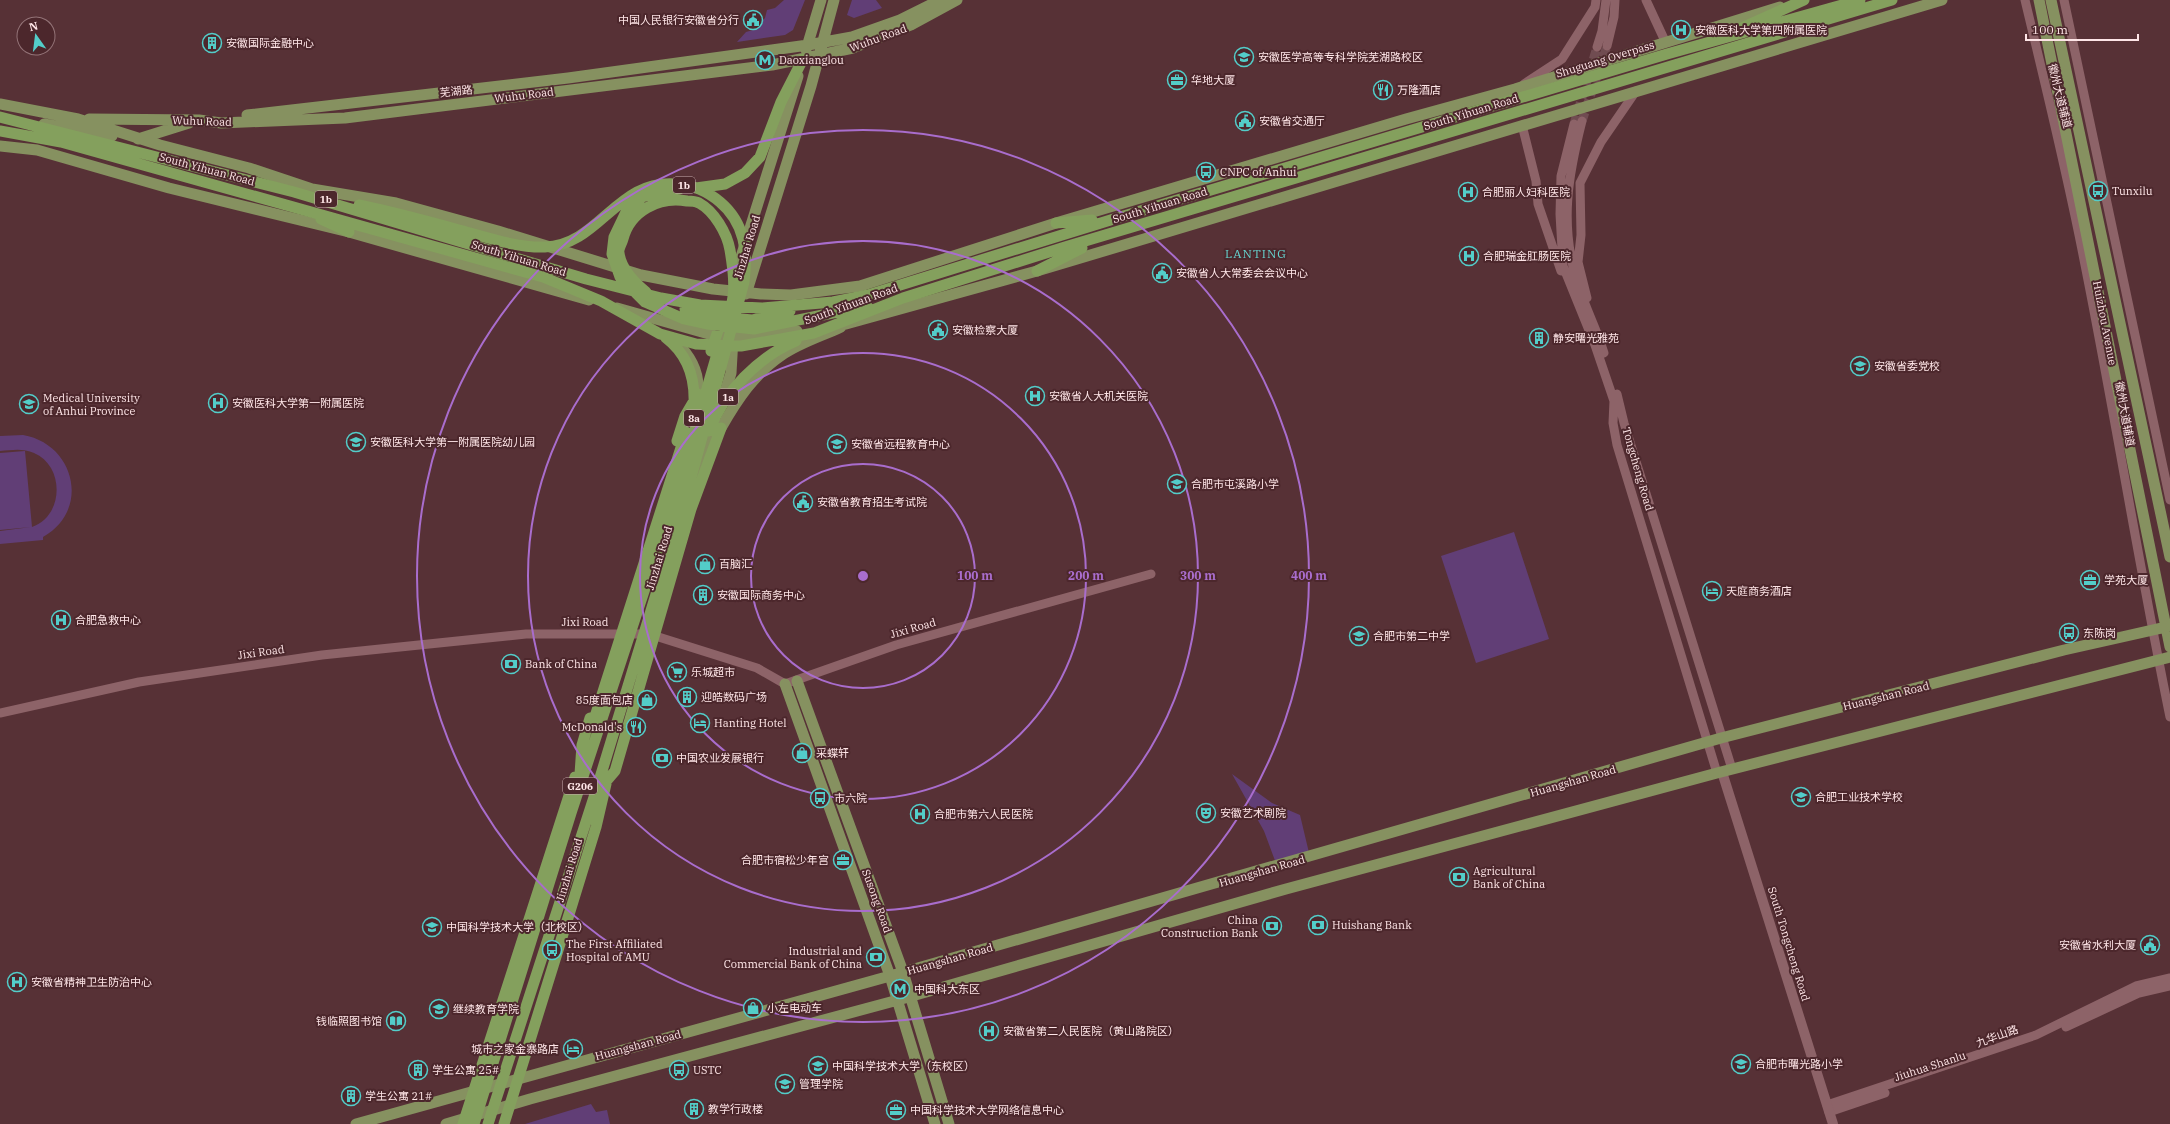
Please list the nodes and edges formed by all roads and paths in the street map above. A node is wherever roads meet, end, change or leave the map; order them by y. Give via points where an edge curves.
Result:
1 (821, 0) edge
2 (834, 0) edge
3 (940, 0) edge
4 (957, 0) edge
5 (1596, 0) edge
6 (1606, 0) edge
7 (1615, 0) edge
8 (1646, 0) edge
9 (1803, 0) edge
10 (1860, 0) edge
11 (1892, 0) edge
12 (1942, 0) edge
13 (2024, 0) edge
14 (2039, 0) edge
15 (2051, 0) edge
16 (2064, 0) edge
17 (1747, 37) junction
18 (1665, 41) junction
19 (822, 42) junction
20 (1706, 43) junction
21 (808, 45) junction
22 (1607, 46) tunnel mouth
23 (1597, 47) tunnel mouth
24 (819, 55) junction
25 (803, 59) junction
26 (1515, 89) junction
27 (1549, 90) joint
28 (1636, 91) junction
29 (0, 104) edge
30 (0, 117) edge
31 (78, 119) junction
32 (199, 120) junction
33 (1522, 125) junction
34 (0, 131) edge
35 (136, 139) junction
36 (0, 146) edge
37 (249, 168) junction
38 (294, 192) junction
39 (354, 218) junction
40 (1117, 218) junction
41 (1056, 223) junction
42 (1107, 235) junction
43 (1037, 271) junction
44 (1569, 282) junction
45 (732, 291) junction
46 (746, 292) junction
47 (903, 298) junction
48 (833, 302) junction
49 (624, 309) junction
50 (1589, 309) junction
51 (848, 324) junction
52 (814, 333) junction
53 (660, 334) junction
54 (716, 336) junction
55 (732, 338) junction
56 (698, 394) junction
57 (721, 428) joint
58 (686, 496) junction
59 (2170, 500) edge
60 (670, 511) junction
61 (2170, 557) edge
62 (1152, 574) dead end
63 (2168, 627) edge
64 (2152, 630) junction
65 (622, 634) junction
66 (649, 634) junction
67 (2170, 647) edge
68 (2170, 657) edge
69 (2158, 660) junction
70 (797, 681) junction
71 (786, 684) junction
72 (0, 713) edge
73 (2170, 716) edge
74 (1722, 738) junction
75 (1708, 741) junction
76 (610, 771) joint
77 (1724, 771) junction
78 (580, 787) junction
79 (595, 794) junction
80 (904, 972) junction
81 (890, 976) junction
82 (2170, 978) edge
83 (2170, 986) edge
84 (910, 996) junction
85 (898, 1000) junction
86 (517, 1078) junction
87 (474, 1092) junction
88 (510, 1105) junction
89 (1828, 1108) junction
90 (467, 1122) edge
91 (356, 1124) edge
92 (446, 1124) edge
93 (488, 1124) edge
94 (504, 1124) edge
95 (935, 1124) edge
96 (949, 1124) edge
97 (1833, 1124) edge

1 - 21 main road, Jinzhai Road
2 - 19 main road, Jinzhai Road
3 - 19 main road, Wuhu Road via 900,20 852,37
4 - 24 main road, Wuhu Road via 911,25 853,48
5 - 26 street via 1595,7 1562,59
6 - 23 street
7 - 22 street
8 - 18 street
9 - 18 main road
9 - 20 highway
10 - 17 highway
11 - 17 highway
12 - 28 main road
13 - 64 street, 徽州大道辅道 via 2055,123 2086,265
14 - 63 main road, Huizhou Avenue
15 - 61 main road, Huizhou Avenue
16 - 59 street
17 - 20 highway
17 - 42 highway, South Yihuan Road via 1666,66
18 - 26 main road
19 - 21 main road, Wuhu Road
19 - 24 main road, Jinzhai Road
20 - 27 highway, Shuguang Overpass
21 - 25 main road, Jinzhai Road
21 - 32 main road, 芜湖路 via 568,78
24 - 25 main road, Wuhu Road
24 - 46 main road, Jinzhai Road
25 - 32 main road, Wuhu Road via 345,118 221,123
25 - 45 main road, Jinzhai Road via 737,267
25 - 47 highway via 781,102 760,157 745,173 725,184 661,191 642,197 625,214 614,237 612,254 620,276 645,302 684,319 754,329
26 - 41 main road
27 - 40 highway, South Yihuan Road
28 - 33 main road
28 - 50 street via 1601,142 1580,183 1581,235 1578,262 1586,287
29 - 31 main road
30 - 35 main road
30 - 38 highway, South Yihuan Road
31 - 32 main road, Wuhu Road
31 - 35 main road
32 - 35 main road
33 - 43 main road
33 - 44 street via 1536,181 1538,204 1558,266
34 - 39 highway, South Yihuan Road via 61,142 291,206
35 - 37 main road
36 - 39 main road via 36,150 169,188
37 - 38 main road
37 - 45 main road via 312,189 396,203 641,275
38 - 39 main road, 1b
39 - 48 highway, South Yihuan Road via 586,279 700,305 762,308
39 - 49 main road via 416,253
39 - 53 highway, South Yihuan Road via 550,280 601,301
39 - 58 highway, 1b via 404,214 524,246 546,247 582,235 628,196 645,187 663,182 697,187 723,204 735,218 743,238 746,263 744,282
40 - 41 highway
40 - 48 highway, South Yihuan Road via 868,295
41 - 46 main road via 860,286 791,295
42 - 43 highway
42 - 47 highway, South Yihuan Road
43 - 51 main road
44 - 50 street, Tongcheng Road via 1563,266 1561,176 1578,122 1566,207 1568,248 1576,280
44 - 75 street, Tongcheng Road via 1595,345 1614,401 1613,423 1617,445
45 - 46 main road
45 - 54 highway
46 - 55 main road, Jinzhai Road
47 - 52 highway, South Yihuan Road
48 - 60 highway, Jinzhai Road / G206 via 752,320 738,318 732,318 725,317 718,316 711,316 660,303 630,280 619,253 625,230 640,211 652,203 676,199 699,203 719,221 729,243 734,298 729,313 727,320 725,328 690,448
49 - 54 main road
49 - 56 main road via 661,329 686,351 696,370
50 - 74 street, Tongcheng Road via 1619,398 1624,423
51 - 55 main road
51 - 57 main road via 782,355 759,374 738,399
52 - 53 highway, South Yihuan Road via 742,346 696,344
52 - 58 highway, 1a via 770,356 738,383 712,424
53 - 60 highway, 8a via 674,344 683,356 692,372 694,393 694,417
54 - 55 main road
54 - 56 highway
55 - 66 main road, Jinzhai Road via 731,373
56 - 65 highway
56 - 78 highway via 683,423 582,745
57 - 79 highway via 691,509 612,777
58 - 79 highway, Jinzhai Road
60 - 78 highway, Jinzhai Road / G206
62 - 70 street, Jixi Road via 896,645
63 - 64 main road, Huangshan Road
63 - 67 main road, Huizhou Avenue
64 - 69 street, 徽州大道辅道
64 - 74 main road, Huangshan Road via 2064,650
65 - 66 street, Jixi Road
65 - 72 street, Jixi Road via 526,634 322,655 139,682
65 - 87 highway
66 - 71 street, Jixi Road via 757,668
66 - 76 main road, Jinzhai Road
68 - 69 main road
69 - 73 street, 徽州大道辅道
69 - 77 main road
70 - 71 street, Jixi Road
70 - 80 main road, Susong Road
71 - 81 main road, Susong Road
74 - 75 main road, Huangshan Road
74 - 77 street, Tongcheng Road
75 - 77 street, Tongcheng Road
75 - 80 main road, Huangshan Road
76 - 86 highway, Jinzhai Road via 568,920
77 - 84 main road via 1286,889
77 - 89 main road, South Tongcheng Road
78 - 90 highway, Jinzhai Road / G206
79 - 93 highway, Jinzhai Road
80 - 81 main road, Huangshan Road
80 - 84 main road, Susong Road
81 - 85 main road, Susong Road
81 - 86 main road, Huangshan Road
82 - 89 street, 九华山路 via 2136,986 2036,1035
83 - 89 street, Jiuhua Shanlu via 2139,993 2023,1046
84 - 85 main road
84 - 96 main road, Susong Road
85 - 88 main road
85 - 95 main road, Susong Road
86 - 87 main road, Huangshan Road
86 - 88 highway, Jinzhai Road
87 - 90 highway
87 - 91 main road, Huangshan Road
88 - 90 main road
88 - 94 highway, Jinzhai Road
89 - 97 main road, South Tongcheng Road
90 - 92 main road

